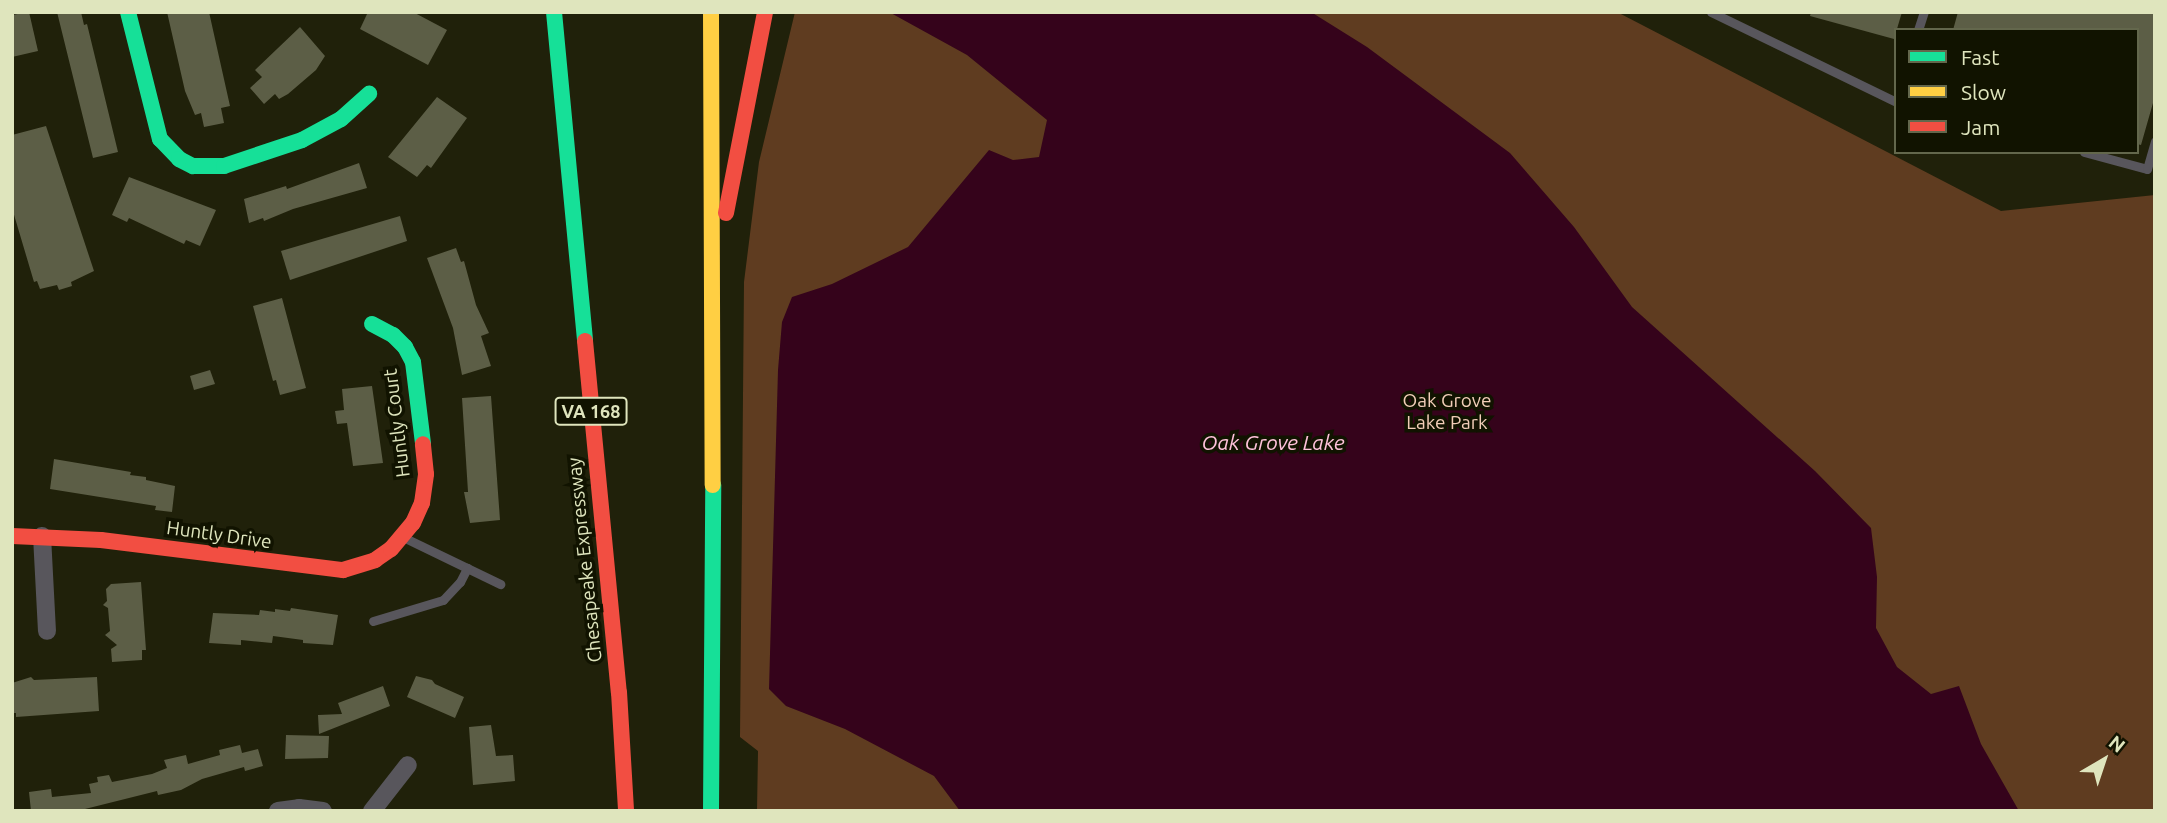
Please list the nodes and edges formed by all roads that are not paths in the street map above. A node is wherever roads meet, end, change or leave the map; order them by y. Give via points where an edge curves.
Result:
1 (128, 12) edge
2 (548, 12) edge
3 (554, 12) edge
4 (711, 12) edge
5 (765, 12) edge
6 (1711, 12) edge
7 (557, 62) junction
8 (369, 94) dead end
9 (1894, 101) edge
10 (2155, 141) edge
11 (2091, 154) edge
12 (714, 280) junction
13 (372, 324) dead end
14 (405, 534) junction
15 (12, 536) edge
16 (42, 536) junction
17 (467, 568) junction
18 (500, 584) dead end
19 (373, 621) dead end
20 (47, 631) dead end
21 (408, 765) dead end
22 (278, 811) edge
23 (323, 811) edge
24 (372, 811) edge
25 (626, 811) edge
26 (711, 811) edge

1 - 8 main road via 160,139 193,166 224,166 302,140 341,119
2 - 7 main road
3 - 7 main road, Chesapeake Expressway / VA 168
4 - 12 main road
5 - 12 main road
6 - 9 lane
7 - 25 main road, Chesapeake Expressway / VA 168 via 619,692
10 - 11 lane via 2147,169
12 - 26 main road
13 - 14 main road, Huntly Court via 405,347 417,376 426,474 422,503
14 - 16 main road, Huntly Drive via 375,560 343,570
14 - 17 lane
15 - 16 main road, Huntly Drive
16 - 20 street
17 - 18 lane
17 - 19 lane via 443,600
21 - 24 street
22 - 23 street

